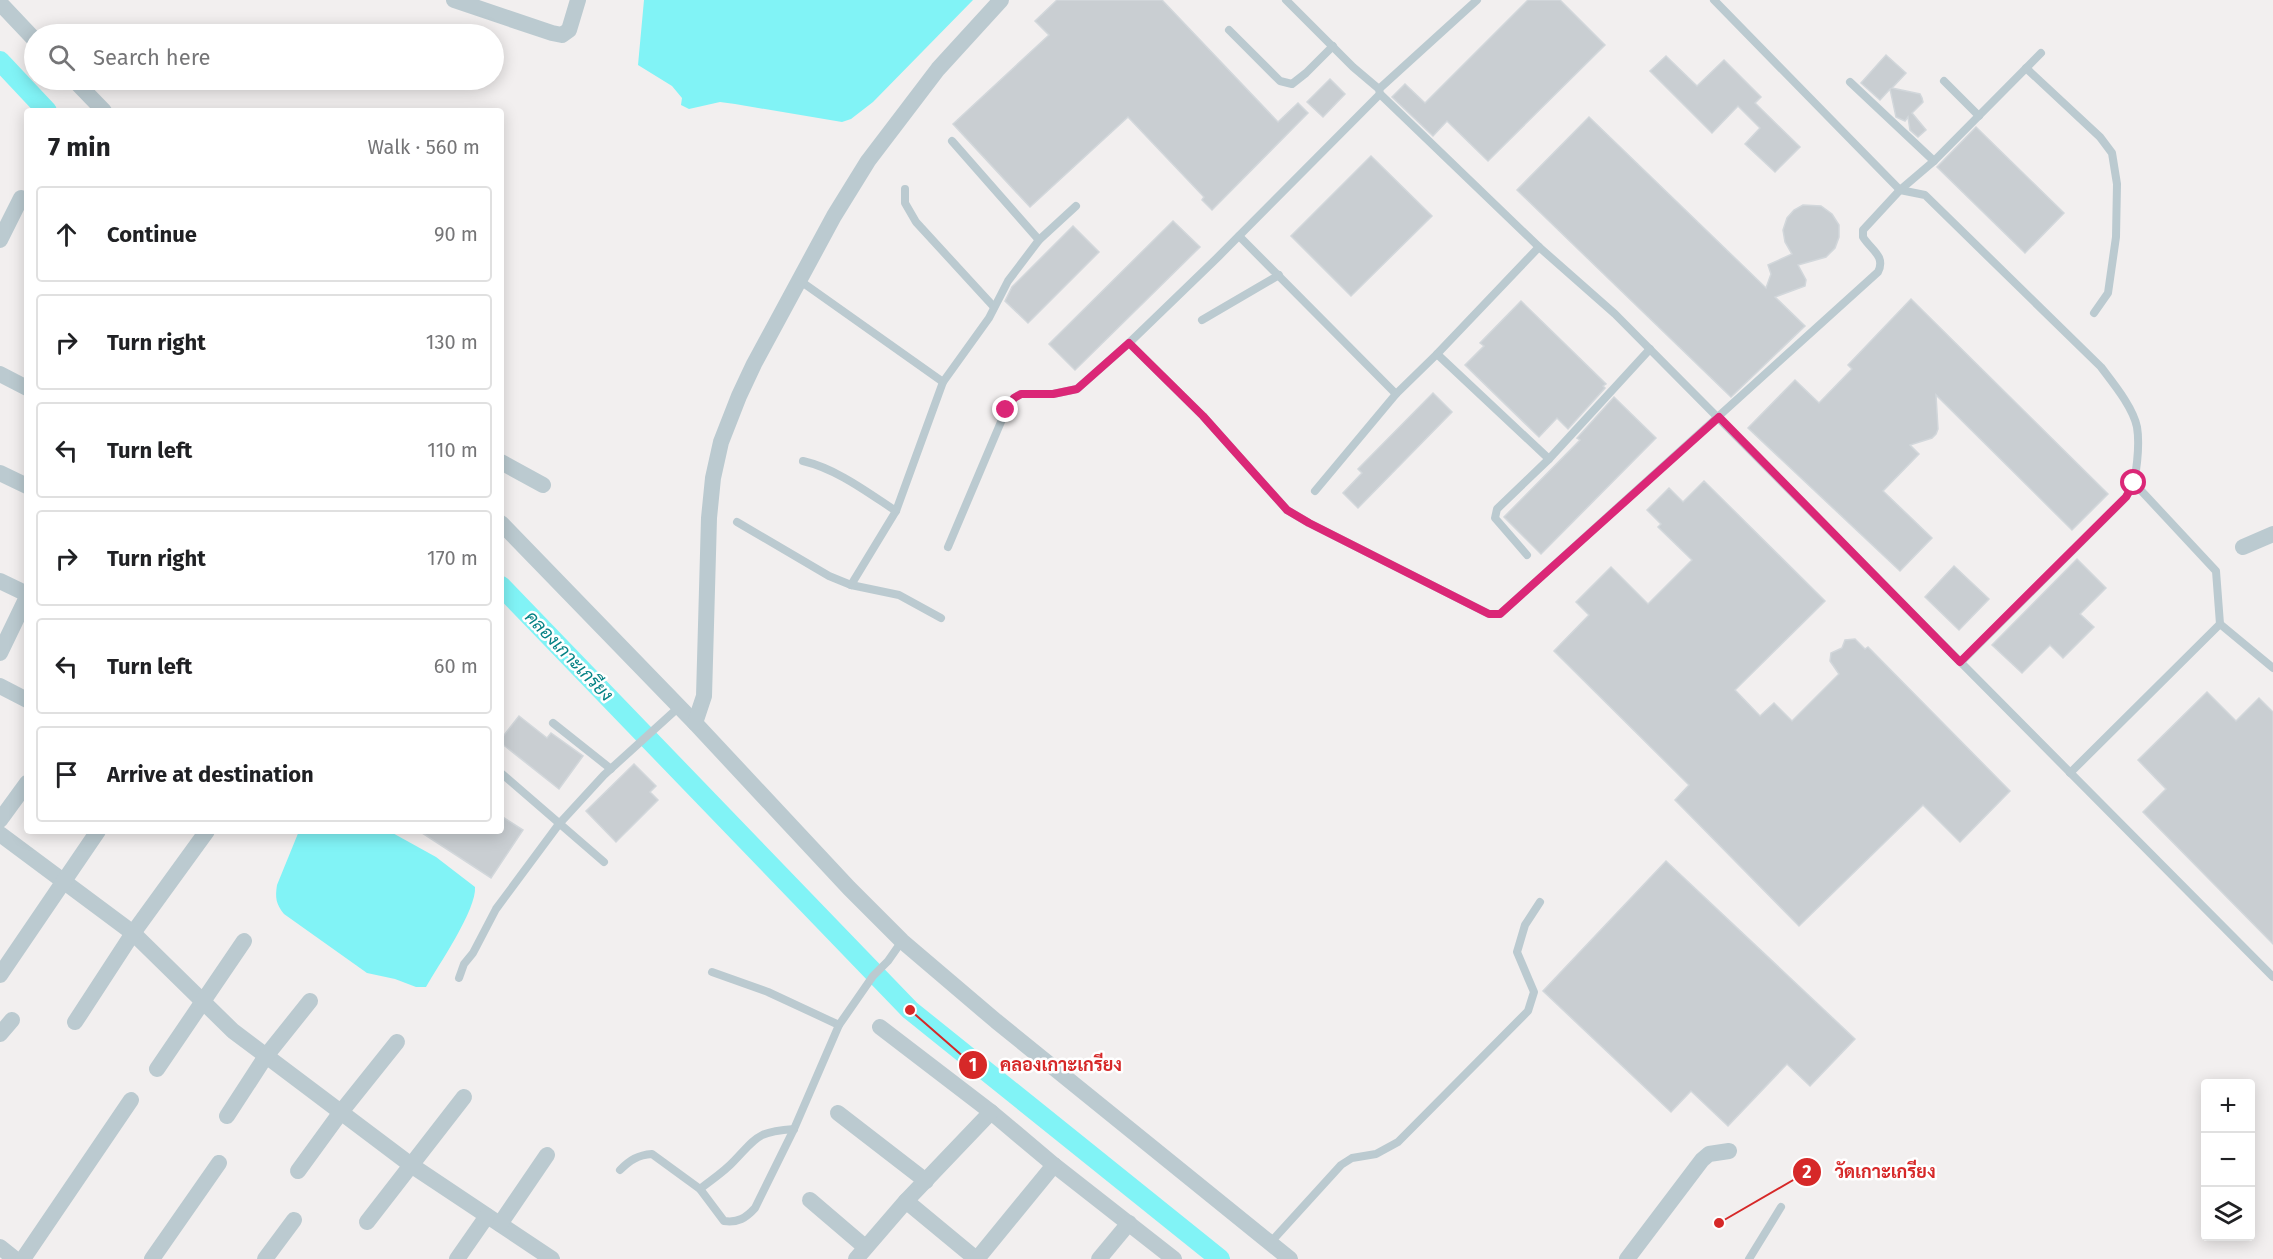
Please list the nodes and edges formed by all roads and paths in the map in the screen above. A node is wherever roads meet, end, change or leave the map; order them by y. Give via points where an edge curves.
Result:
1 (454, 0) edge
2 (578, 0) edge
3 (1001, 0) edge
4 (1286, 0) edge
5 (1477, 0) edge
6 (1714, 0) edge
7 (0, 3) edge
8 (24, 28) edge
9 (1229, 30) dead end
10 (1333, 46) junction
11 (2041, 53) dead end
12 (2026, 68) junction
13 (1944, 81) dead end
14 (1850, 82) dead end
15 (84, 90) edge
16 (1379, 91) junction
17 (101, 108) edge
18 (1979, 116) junction
19 (952, 141) dead end
20 (1934, 162) junction
21 (905, 189) dead end
22 (1900, 190) junction
23 (21, 198) dead end
24 (1076, 206) dead end
25 (1239, 236) junction
26 (0, 240) edge
27 (1040, 240) junction
28 (1539, 247) junction
29 (1279, 275) junction
30 (799, 280) junction
31 (994, 307) junction
32 (2094, 313) dead end
33 (1202, 320) dead end
34 (1129, 343) junction
35 (1650, 349) junction
36 (1437, 354) junction
37 (0, 374) edge
38 (943, 382) junction
39 (24, 386) edge
40 (1396, 394) junction
41 (1719, 417) junction
42 (1548, 459) junction
43 (803, 461) dead end
44 (504, 464) edge
45 (0, 472) edge
46 (2134, 483) junction
47 (24, 484) edge
48 (543, 485) dead end
49 (1315, 491) dead end
50 (896, 511) junction
51 (737, 522) dead end
52 (504, 526) edge
53 (2273, 534) edge
54 (2243, 546) dead end
55 (948, 547) dead end
56 (1527, 555) dead end
57 (0, 581) edge
58 (851, 585) junction
59 (24, 594) edge
60 (24, 602) edge
61 (941, 618) dead end
62 (2220, 624) junction
63 (0, 652) edge
64 (1960, 662) junction
65 (2273, 668) edge
66 (0, 686) edge
67 (24, 698) edge
68 (674, 712) junction
69 (553, 723) dead end
70 (695, 723) junction
71 (611, 769) junction
72 (2070, 773) junction
73 (504, 776) edge
74 (24, 787) edge
75 (0, 820) edge
76 (559, 824) junction
77 (0, 834) edge
78 (97, 834) edge
79 (205, 834) edge
80 (604, 862) dead end
81 (65, 881) junction
82 (1540, 902) dead end
83 (134, 933) junction
84 (244, 941) dead end
85 (902, 941) junction
86 (712, 972) dead end
87 (0, 975) edge
88 (2273, 977) edge
89 (459, 978) dead end
90 (310, 1001) dead end
91 (203, 1003) junction
92 (12, 1020) dead end
93 (75, 1022) dead end
94 (839, 1025) junction
95 (880, 1027) dead end
96 (0, 1034) edge
97 (398, 1042) dead end
98 (266, 1056) junction
99 (157, 1069) dead end
100 (464, 1097) dead end
101 (131, 1100) dead end
102 (340, 1112) junction
103 (991, 1112) junction
104 (838, 1113) dead end
105 (227, 1116) dead end
106 (794, 1129) junction
107 (1729, 1151) dead end
108 (547, 1155) dead end
109 (219, 1162) dead end
110 (411, 1165) junction
111 (1054, 1165) junction
112 (620, 1170) dead end
113 (298, 1172) dead end
114 (926, 1181) junction
115 (700, 1189) junction
116 (810, 1200) dead end
117 (906, 1201) junction
118 (1781, 1207) dead end
119 (294, 1220) dead end
120 (494, 1220) junction
121 (367, 1222) dead end
122 (1129, 1224) junction
123 (1270, 1242) junction
124 (0, 1247) edge
125 (861, 1253) edge
126 (15, 1259) edge
127 (23, 1259) edge
128 (152, 1259) edge
129 (265, 1259) edge
130 (457, 1259) edge
131 (552, 1259) edge
132 (976, 1259) edge
133 (1099, 1259) edge
134 (1174, 1259) edge
135 (1290, 1259) edge
136 (1627, 1259) edge
137 (1749, 1259) edge

1 - 2 street via 562,35 569,30
3 - 30 street via 938,69 868,161
4 - 10 lane
5 - 16 lane
6 - 22 lane
7 - 8 street
9 - 10 lane via 1280,81 1292,84
10 - 16 lane
11 - 12 lane
12 - 18 lane
12 - 32 lane via 2112,153 2117,184 2116,237 2108,293
13 - 18 lane
14 - 20 lane
15 - 17 street
16 - 25 lane
16 - 28 lane
18 - 20 lane
19 - 27 lane
20 - 22 lane
21 - 31 lane via 905,202 916,222
22 - 41 lane via 1863,230 1863,237 1882,259 1878,272
22 - 46 lane via 1925,195 2100,367 2120,392 2136,426
23 - 26 street
24 - 27 lane
25 - 29 lane
25 - 34 lane
27 - 31 lane via 1008,281
28 - 35 lane
28 - 36 lane
29 - 33 lane
29 - 40 lane
30 - 38 lane
30 - 70 street via 754,364 721,442 709,518 704,696
31 - 38 lane
34 - 41 lane via 1203,416 1287,510 1489,614 1500,614
34 - 55 lane via 1077,389 1014,398
35 - 41 lane
35 - 42 lane
36 - 40 lane
36 - 42 lane
37 - 39 street
38 - 50 lane
40 - 49 lane
41 - 64 lane
42 - 56 lane via 1497,509 1495,518
43 - 50 lane via 859,487
44 - 48 street
45 - 47 street
46 - 62 lane via 2216,571
46 - 64 lane via 2126,497
50 - 58 lane
51 - 58 lane
52 - 68 street
53 - 54 street
57 - 59 street
58 - 61 lane via 899,595
60 - 63 street
62 - 65 lane
62 - 72 lane
64 - 72 lane
66 - 67 street
68 - 70 street
68 - 71 lane
69 - 71 lane
70 - 85 street
71 - 76 lane
72 - 88 lane
73 - 76 lane
74 - 75 street
76 - 80 lane
76 - 89 lane via 496,909
77 - 81 street
78 - 81 street
79 - 83 street
81 - 83 street
81 - 87 street
82 - 123 lane via 1525,925 1517,952 1534,992 1528,1011 1398,1142 1341,1165
83 - 91 street
83 - 93 street
84 - 91 street
85 - 94 lane
85 - 123 street
86 - 94 lane via 768,992
90 - 98 street
91 - 98 street
91 - 99 street
92 - 96 street
94 - 106 lane
95 - 103 street
97 - 102 street
98 - 102 street
98 - 105 street
100 - 110 street
101 - 127 street
102 - 110 street
102 - 113 street
103 - 111 street
103 - 114 street
104 - 114 street
106 - 115 lane via 774,1131 749,1142 733,1162
106 - 115 lane via 747,1217 734,1223 724,1221
107 - 136 street via 1709,1154 1702,1160
108 - 120 street
109 - 128 street
110 - 120 street
110 - 121 street
111 - 122 street
111 - 132 street
112 - 115 lane via 631,1160 652,1154
114 - 117 street
116 - 125 street
117 - 125 street
117 - 132 street
118 - 137 lane
119 - 129 street
120 - 130 street
120 - 131 street
122 - 133 street
122 - 134 street
123 - 135 street
124 - 126 street

